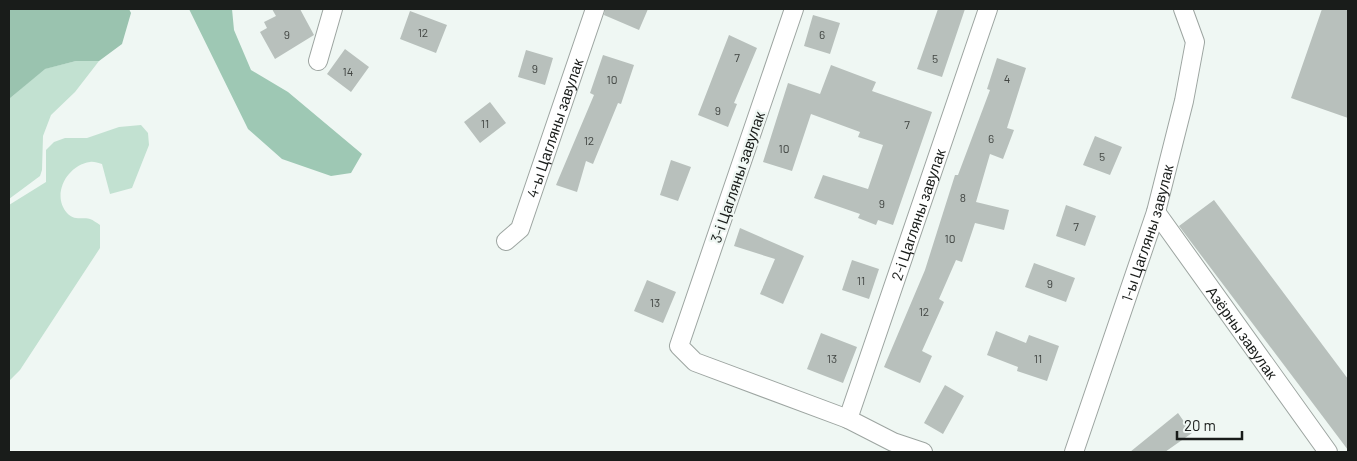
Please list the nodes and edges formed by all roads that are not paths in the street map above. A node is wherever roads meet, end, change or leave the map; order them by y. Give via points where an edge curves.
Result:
1 (334, 9) edge
2 (595, 9) edge
3 (794, 9) edge
4 (988, 9) edge
5 (1183, 9) edge
6 (318, 61) dead end
7 (1156, 212) junction
8 (506, 241) dead end
9 (848, 419) junction
10 (923, 452) edge
11 (1074, 452) edge
12 (1328, 452) edge

1 - 6 street
2 - 8 street, 4-ы Цагляны завулак via 520,229
3 - 9 street, 3-і Цагляны завулак via 679,346 695,362
4 - 9 street, 2-і Цагляны завулак
5 - 7 street, 1-ы Цагляны завулак via 1195,42
7 - 11 street, 1-ы Цагляны завулак
7 - 12 street, Азёрны завулак
9 - 10 street via 893,442

